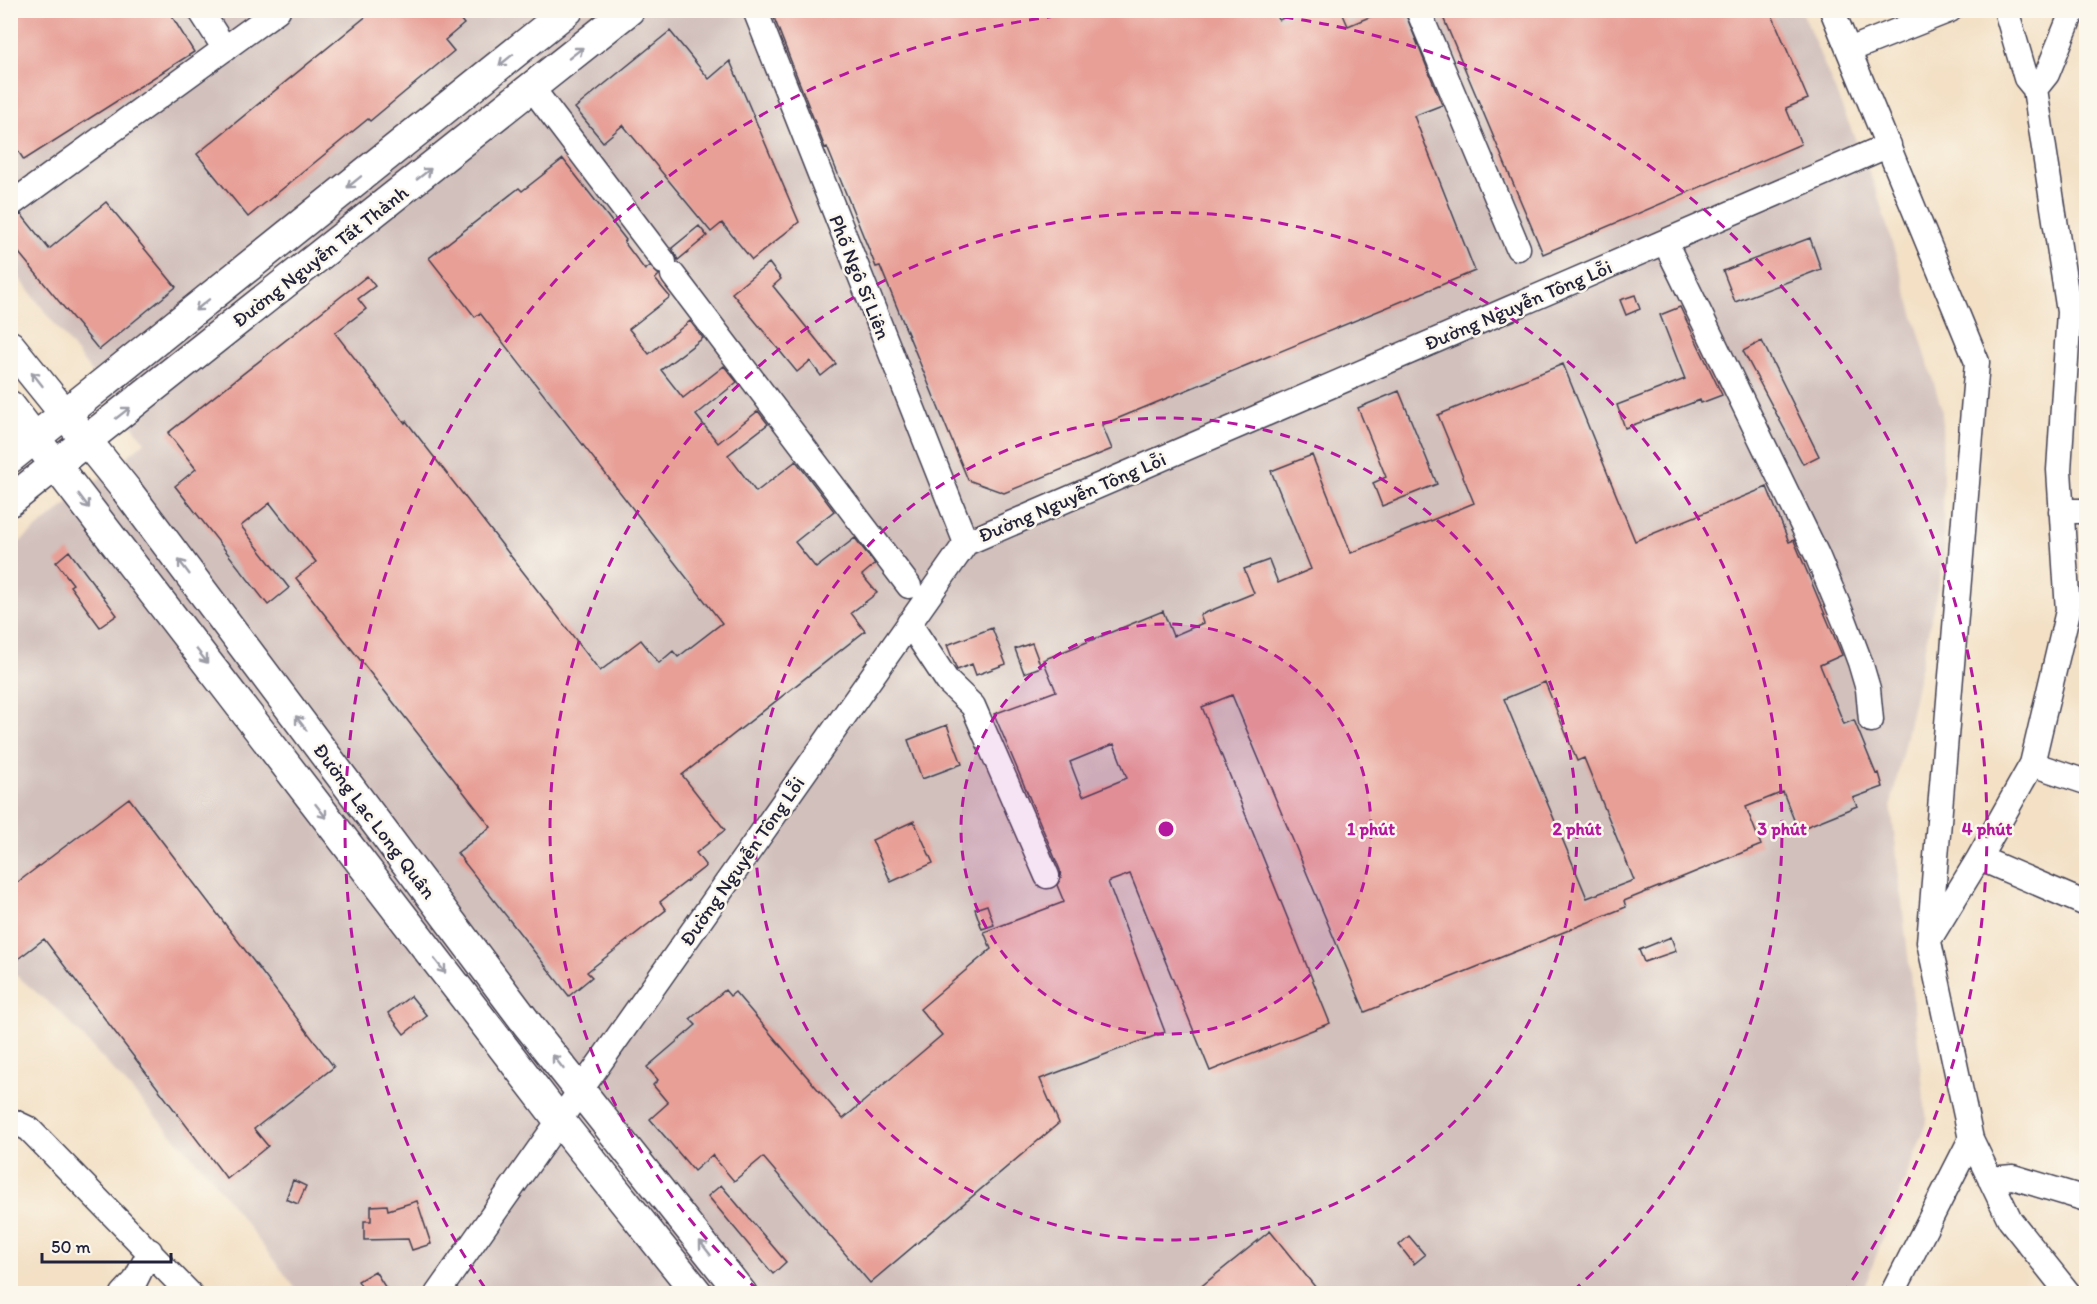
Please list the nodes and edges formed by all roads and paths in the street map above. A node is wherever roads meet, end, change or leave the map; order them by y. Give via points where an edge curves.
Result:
1 (200, 10) edge
2 (278, 10) edge
3 (568, 10) edge
4 (629, 10) edge
5 (755, 10) edge
6 (1418, 10) edge
7 (1832, 10) edge
8 (1950, 10) edge
9 (2007, 10) edge
10 (2073, 10) edge
11 (225, 49) junction
12 (1849, 50) junction
13 (532, 88) junction
14 (2035, 89) junction
15 (1889, 145) junction
16 (14, 195) edge
17 (1665, 242) junction
18 (1518, 248) dead end
19 (2078, 312) edge
20 (10, 346) edge
21 (10, 406) edge
22 (65, 415) junction
23 (35, 438) junction
24 (87, 441) junction
25 (10, 458) edge
26 (57, 465) junction
27 (10, 501) edge
28 (2061, 511) junction
29 (2086, 511) edge
30 (966, 543) junction
31 (909, 586) dead end
32 (909, 623) junction
33 (1871, 720) dead end
34 (2032, 764) junction
35 (2086, 782) edge
36 (1979, 858) junction
37 (1047, 876) dead end
38 (2086, 904) edge
39 (1929, 942) junction
40 (580, 1090) junction
41 (10, 1120) edge
42 (559, 1120) junction
43 (1971, 1138) junction
44 (1990, 1179) junction
45 (2086, 1199) edge
46 (150, 1251) junction
47 (123, 1293) edge
48 (190, 1293) edge
49 (437, 1293) edge
50 (698, 1293) edge
51 (742, 1293) edge
52 (1892, 1293) edge
53 (2070, 1293) edge

1 - 11 street
2 - 11 street
3 -> 22 main road, Đường Nguyễn Tất Thành
13 -> 4 main road, Đường Nguyễn Tất Thành
5 - 30 street, Phố Ngô Sĩ Liên
6 - 18 street
7 - 12 street
8 - 12 street
9 - 14 street via 2026,78
10 - 14 street via 2047,74
11 - 16 street
12 - 15 street
24 -> 13 main road, Đường Nguyễn Tất Thành
13 - 31 street
14 - 19 street
15 - 17 street, Đường Nguyễn Tông Lỗi
15 - 39 street via 1977,362
17 - 30 street, Đường Nguyễn Tông Lỗi
17 - 33 street via 1829,584 1860,662
19 - 28 street via 2059,470
22 -> 20 main road, Đường Lạc Long Quân
21 - 23 main road, Đường Lạc Long Quân
22 - 23 main road, Đường Nguyễn Tất Thành
22 - 24 main road, Đường Lạc Long Quân
23 - 25 main road, Đường Nguyễn Tất Thành
23 - 26 main road, Đường Lạc Long Quân
24 - 26 main road, Đường Nguyễn Tất Thành
40 -> 24 main road, Đường Lạc Long Quân
26 - 27 main road, Đường Nguyễn Tất Thành
26 -> 42 main road, Đường Lạc Long Quân
28 - 29 street
28 - 34 street via 2068,611
30 - 32 street, Đường Nguyễn Tông Lỗi
32 - 37 street via 948,682 973,706
32 - 40 street, Đường Nguyễn Tông Lỗi
34 - 35 street
34 - 36 street
36 - 38 street
36 - 39 street
39 - 43 street
40 - 42 street, Đường Nguyễn Tông Lỗi
51 -> 40 main road, Đường Lạc Long Quân
41 - 46 street via 29,1129
42 - 49 street, Đường Nguyễn Tông Lỗi
42 - 50 main road, Đường Lạc Long Quân
43 - 44 street
43 - 52 street
44 - 45 street via 2013,1178
44 - 53 street via 2010,1220
46 - 47 street via 135,1281
46 - 48 street

